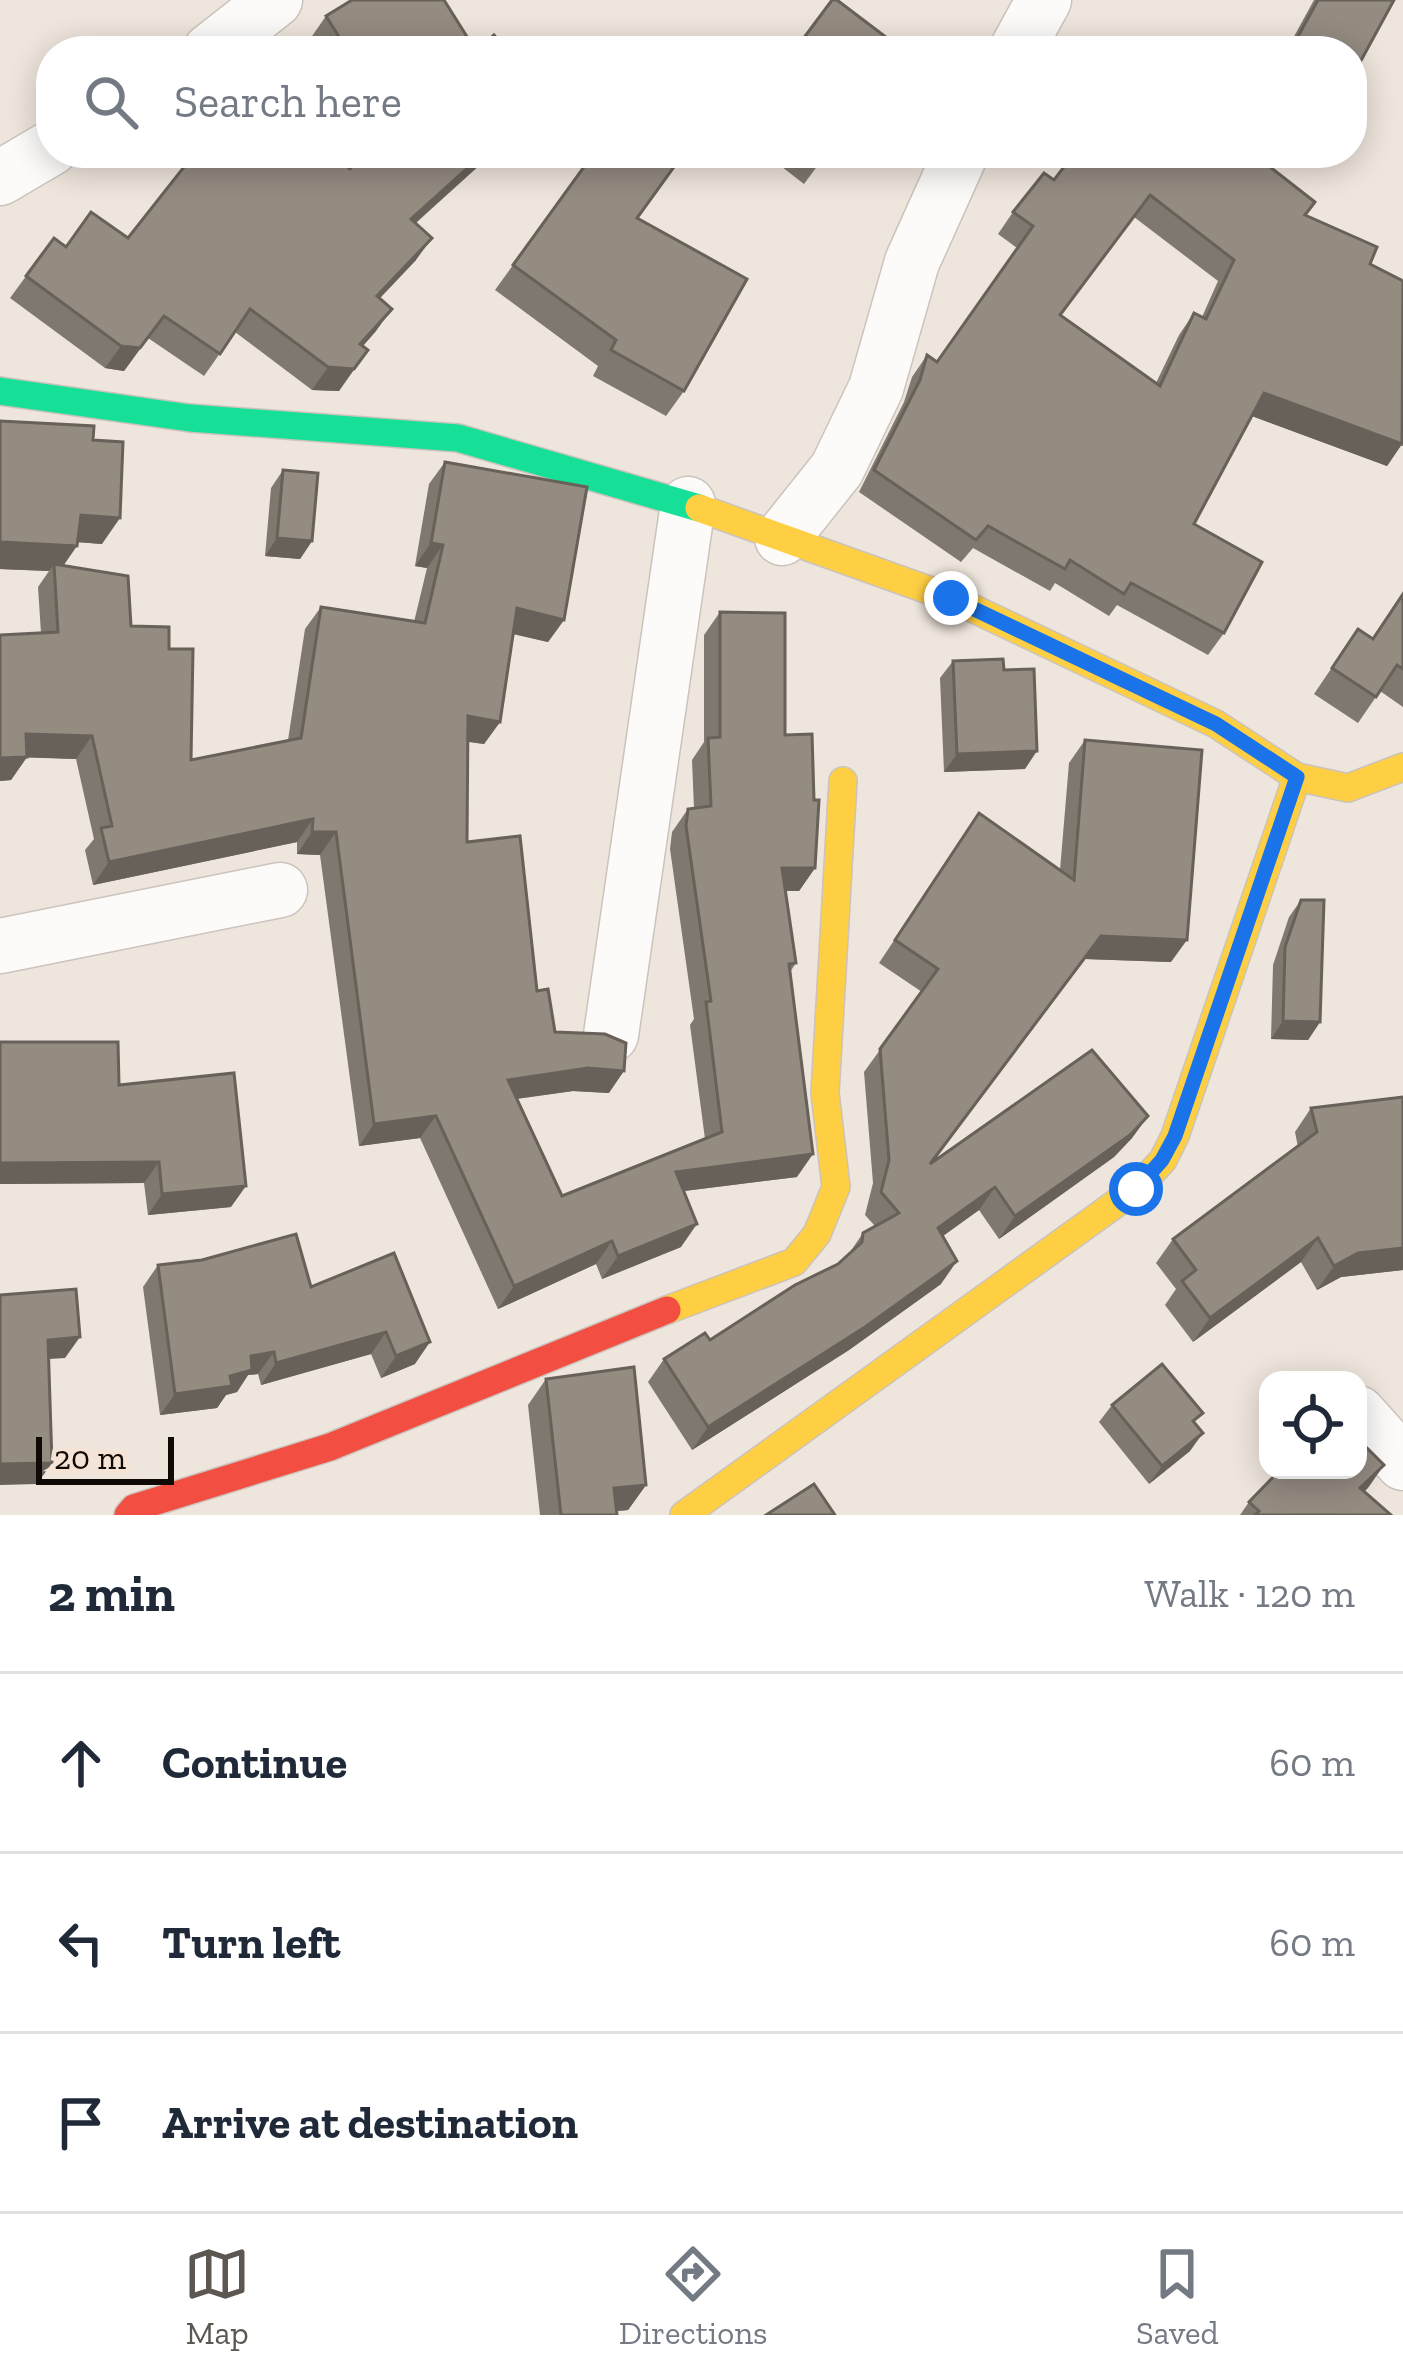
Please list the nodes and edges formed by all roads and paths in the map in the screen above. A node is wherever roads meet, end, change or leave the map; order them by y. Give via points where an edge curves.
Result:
1 (275, 0) edge
2 (1044, 0) edge
3 (229, 36) edge
4 (1024, 36) edge
5 (36, 157) edge
6 (954, 168) edge
7 (0, 178) edge
8 (0, 391) edge
9 (688, 504) junction
10 (782, 538) junction
11 (1403, 767) edge
12 (1297, 777) junction
13 (844, 781) dead end
14 (280, 890) dead end
15 (0, 946) edge
16 (611, 1035) edge
17 (1367, 1423) edge
18 (1403, 1462) edge
19 (128, 1515) edge
20 (684, 1515) edge

1 - 3 street
2 - 4 street
5 - 7 street
6 - 10 street via 912,262 876,388 838,469
8 - 9 street via 190,418 458,438
9 - 10 street
9 - 16 street
10 - 12 street via 951,598 1216,724
11 - 12 street via 1348,788
12 - 20 street via 1162,1160 1136,1189
13 - 19 street via 825,1093 836,1187 817,1234 794,1262 330,1447
14 - 15 street
17 - 18 street

